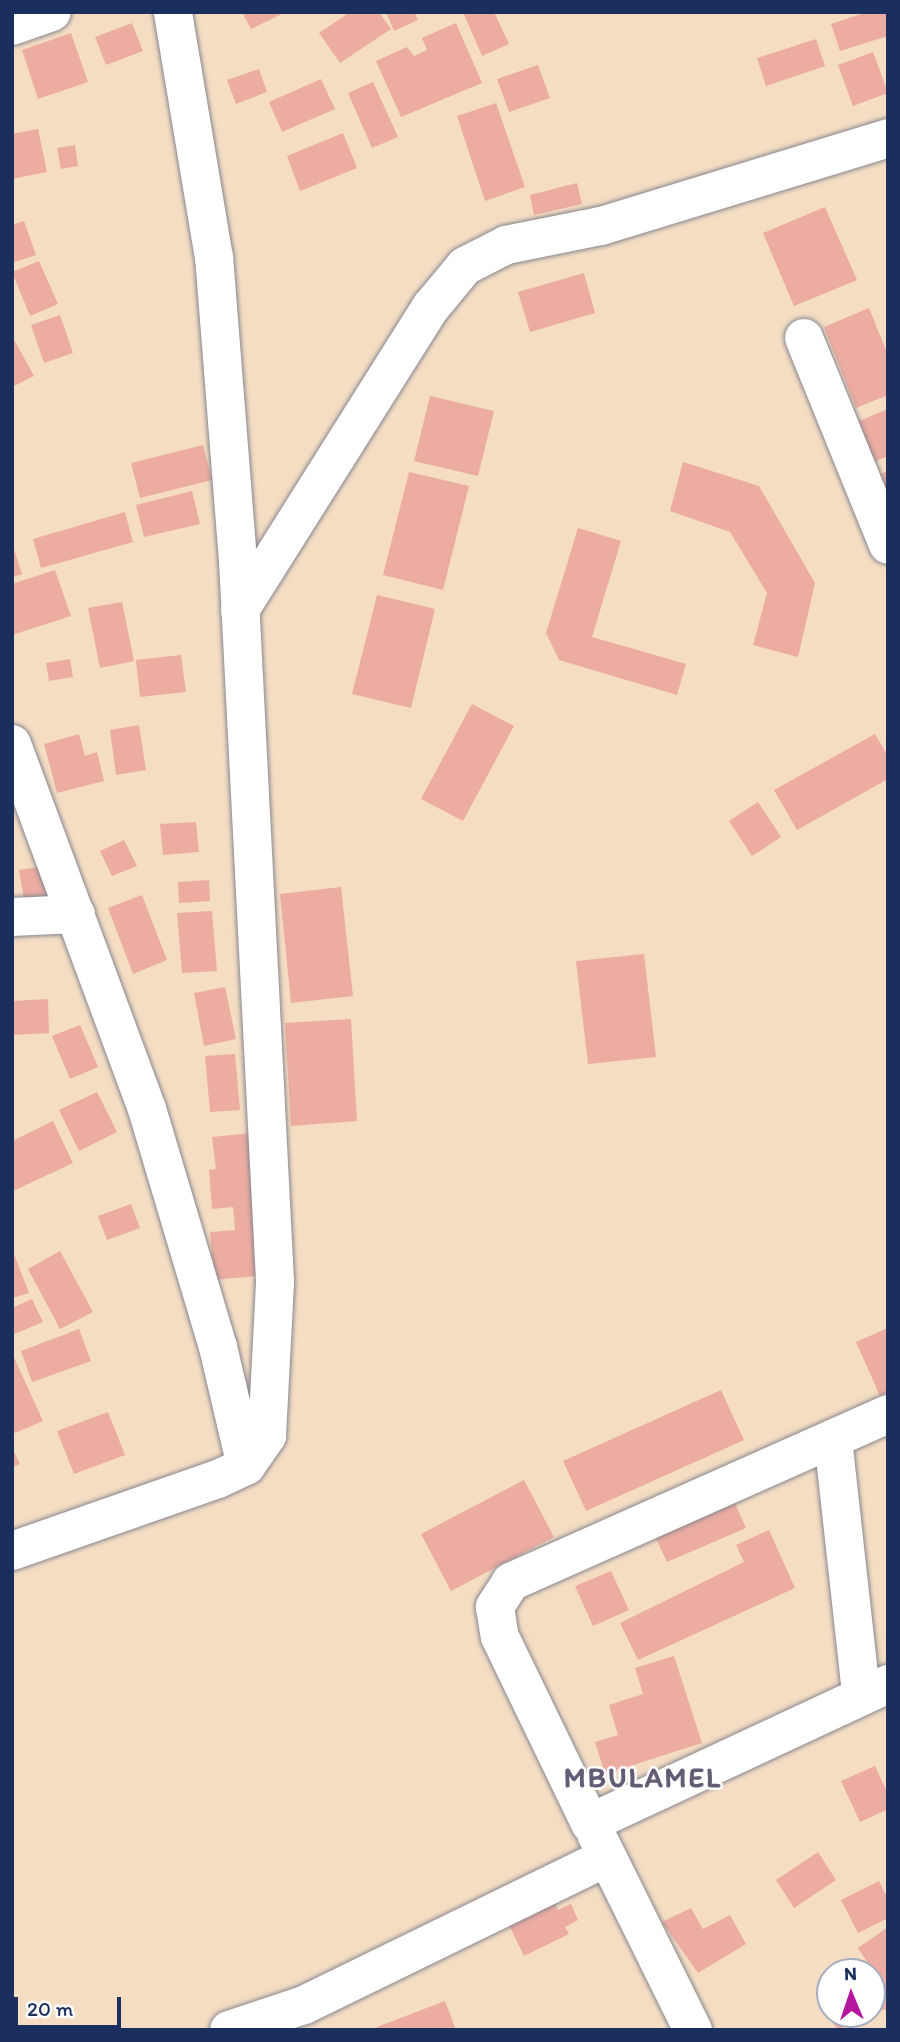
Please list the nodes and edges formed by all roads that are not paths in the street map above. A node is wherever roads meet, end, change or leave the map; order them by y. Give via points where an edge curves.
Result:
1 (52, 12) edge
2 (173, 12) edge
3 (12, 26) edge
4 (888, 138) edge
5 (804, 338) dead end
6 (888, 545) edge
7 (240, 610) junction
8 (12, 744) edge
9 (76, 914) junction
10 (12, 917) edge
11 (888, 1414) edge
12 (833, 1439) junction
13 (246, 1466) junction
14 (12, 1551) edge
15 (874, 1688) edge
16 (590, 1823) junction
17 (607, 1857) junction
18 (229, 2030) edge
19 (693, 2030) edge

1 - 3 street
2 - 7 street via 214,258
4 - 7 street via 601,226 506,245 465,266 431,307
5 - 6 street
7 - 13 street via 275,1281 267,1436
8 - 9 street
9 - 10 street
9 - 13 street via 147,1109 218,1348
11 - 12 street
12 - 15 street
12 - 16 street via 511,1582 495,1607 500,1637
13 - 14 street
15 - 16 street
16 - 17 street
17 - 18 street via 304,2006
17 - 19 street

